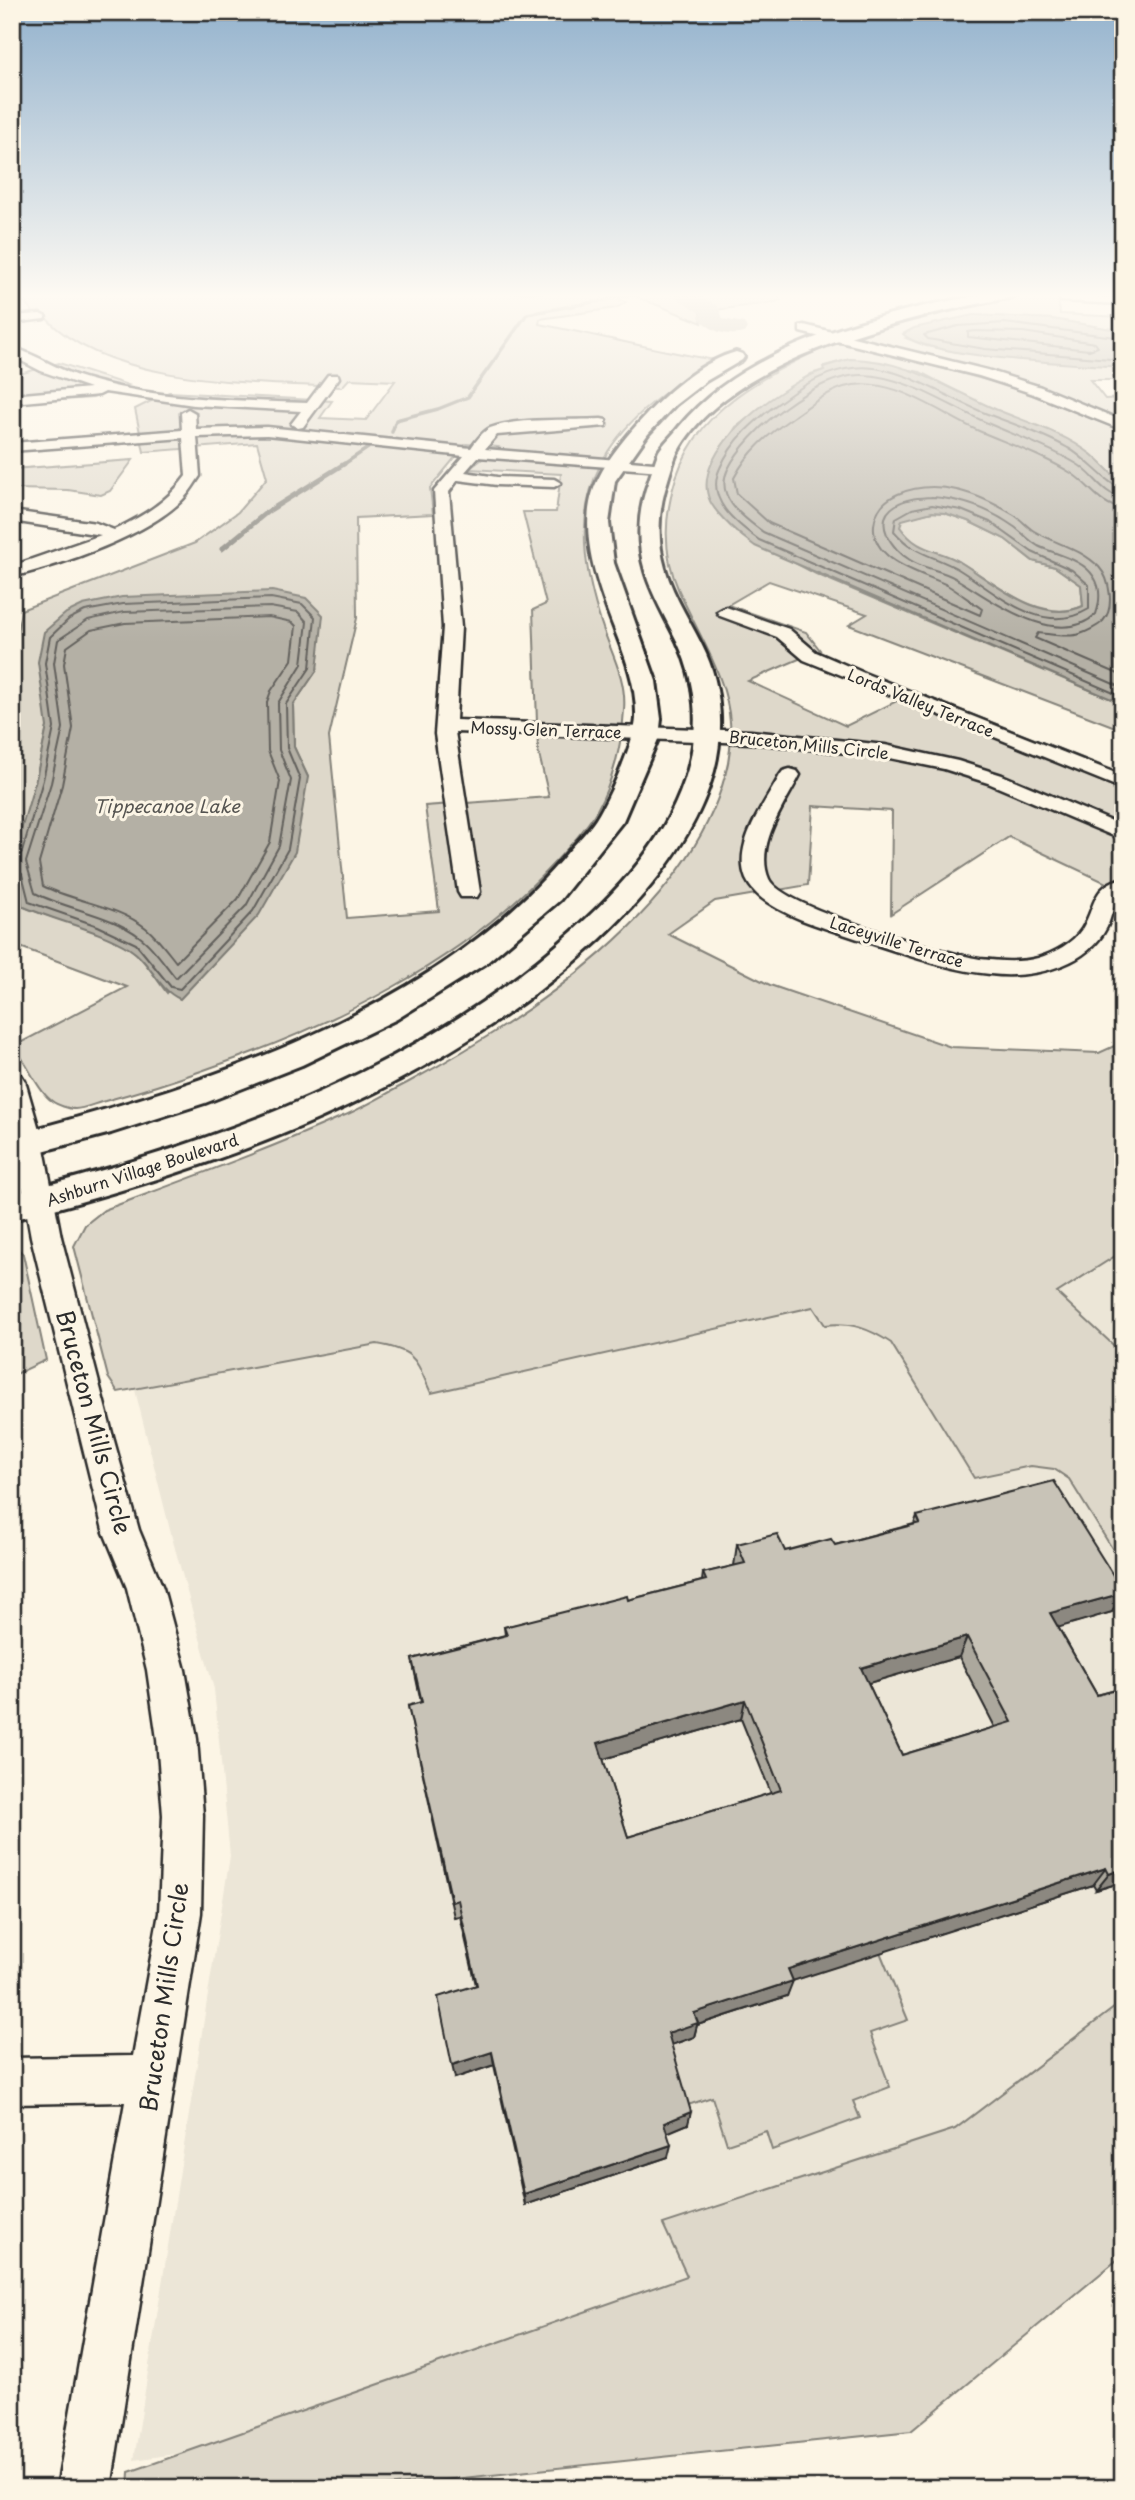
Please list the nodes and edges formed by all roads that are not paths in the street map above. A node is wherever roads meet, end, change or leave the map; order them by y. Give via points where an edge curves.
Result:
1 (190, 410) edge
2 (306, 410) edge
3 (661, 410) edge
4 (704, 410) edge
5 (1079, 410) edge
6 (1096, 410) edge
7 (1084, 412) junction
8 (601, 423) dead end
9 (1123, 426) edge
10 (191, 433) junction
11 (292, 433) junction
12 (12, 447) edge
13 (477, 452) junction
14 (617, 464) junction
15 (661, 467) junction
16 (454, 475) junction
17 (554, 483) dead end
18 (12, 516) edge
19 (114, 535) junction
20 (12, 572) edge
21 (726, 612) dead end
22 (445, 726) junction
23 (648, 732) junction
24 (709, 735) junction
25 (790, 775) dead end
26 (1123, 783) edge
27 (1123, 834) edge
28 (1123, 885) edge
29 (469, 892) dead end
30 (12, 1081) edge
31 (21, 1145) edge
32 (25, 1204) edge
33 (152, 2079) junction
34 (12, 2081) edge
35 (84, 2488) edge

1 - 10 street
2 - 11 street
3 - 14 main road via 641,428
4 - 15 main road, Ashburn Village Boulevard via 684,430
5 - 7 street
6 - 7 street
7 - 9 street
8 - 13 street, Mossy Glen Terrace via 500,429 488,436
10 - 11 street
10 - 12 street
10 - 19 street via 194,470 190,482 159,511
11 - 13 street
13 - 14 street
13 - 16 street, Mossy Glen Terrace
14 - 15 street
14 - 23 main road via 606,481 600,541 609,587 643,681
15 - 24 main road, Ashburn Village Boulevard via 648,522 649,543 661,589 696,656 707,701
16 - 17 street
16 - 22 street, Mossy Glen Terrace via 440,496 452,627
18 - 19 street
19 - 20 street
21 - 26 street, Lords Valley Terrace via 783,632 810,656 857,677
22 - 23 street, Mossy Glen Terrace
22 - 29 street, Mossy Glen Terrace
23 - 24 street, Bruceton Mills Circle
23 - 31 main road via 623,800 583,858 534,909 467,961 364,1021 288,1058 192,1096
24 - 27 street, Bruceton Mills Circle via 831,743 950,765 1037,794
24 - 32 main road, Ashburn Village Boulevard via 689,805 633,890 522,992 480,1021 364,1084 239,1139
25 - 28 street, Laceyville Terrace via 754,847 761,886 800,911 908,948 983,966 1018,968 1049,962 1087,938 1104,898
30 - 31 street, Bruceton Mills Circle
31 - 32 street, Bruceton Mills Circle
32 - 33 street, Bruceton Mills Circle via 121,1530 145,1588 166,1670 177,1739 183,1815 180,1913
33 - 34 street
33 - 35 street, Bruceton Mills Circle

